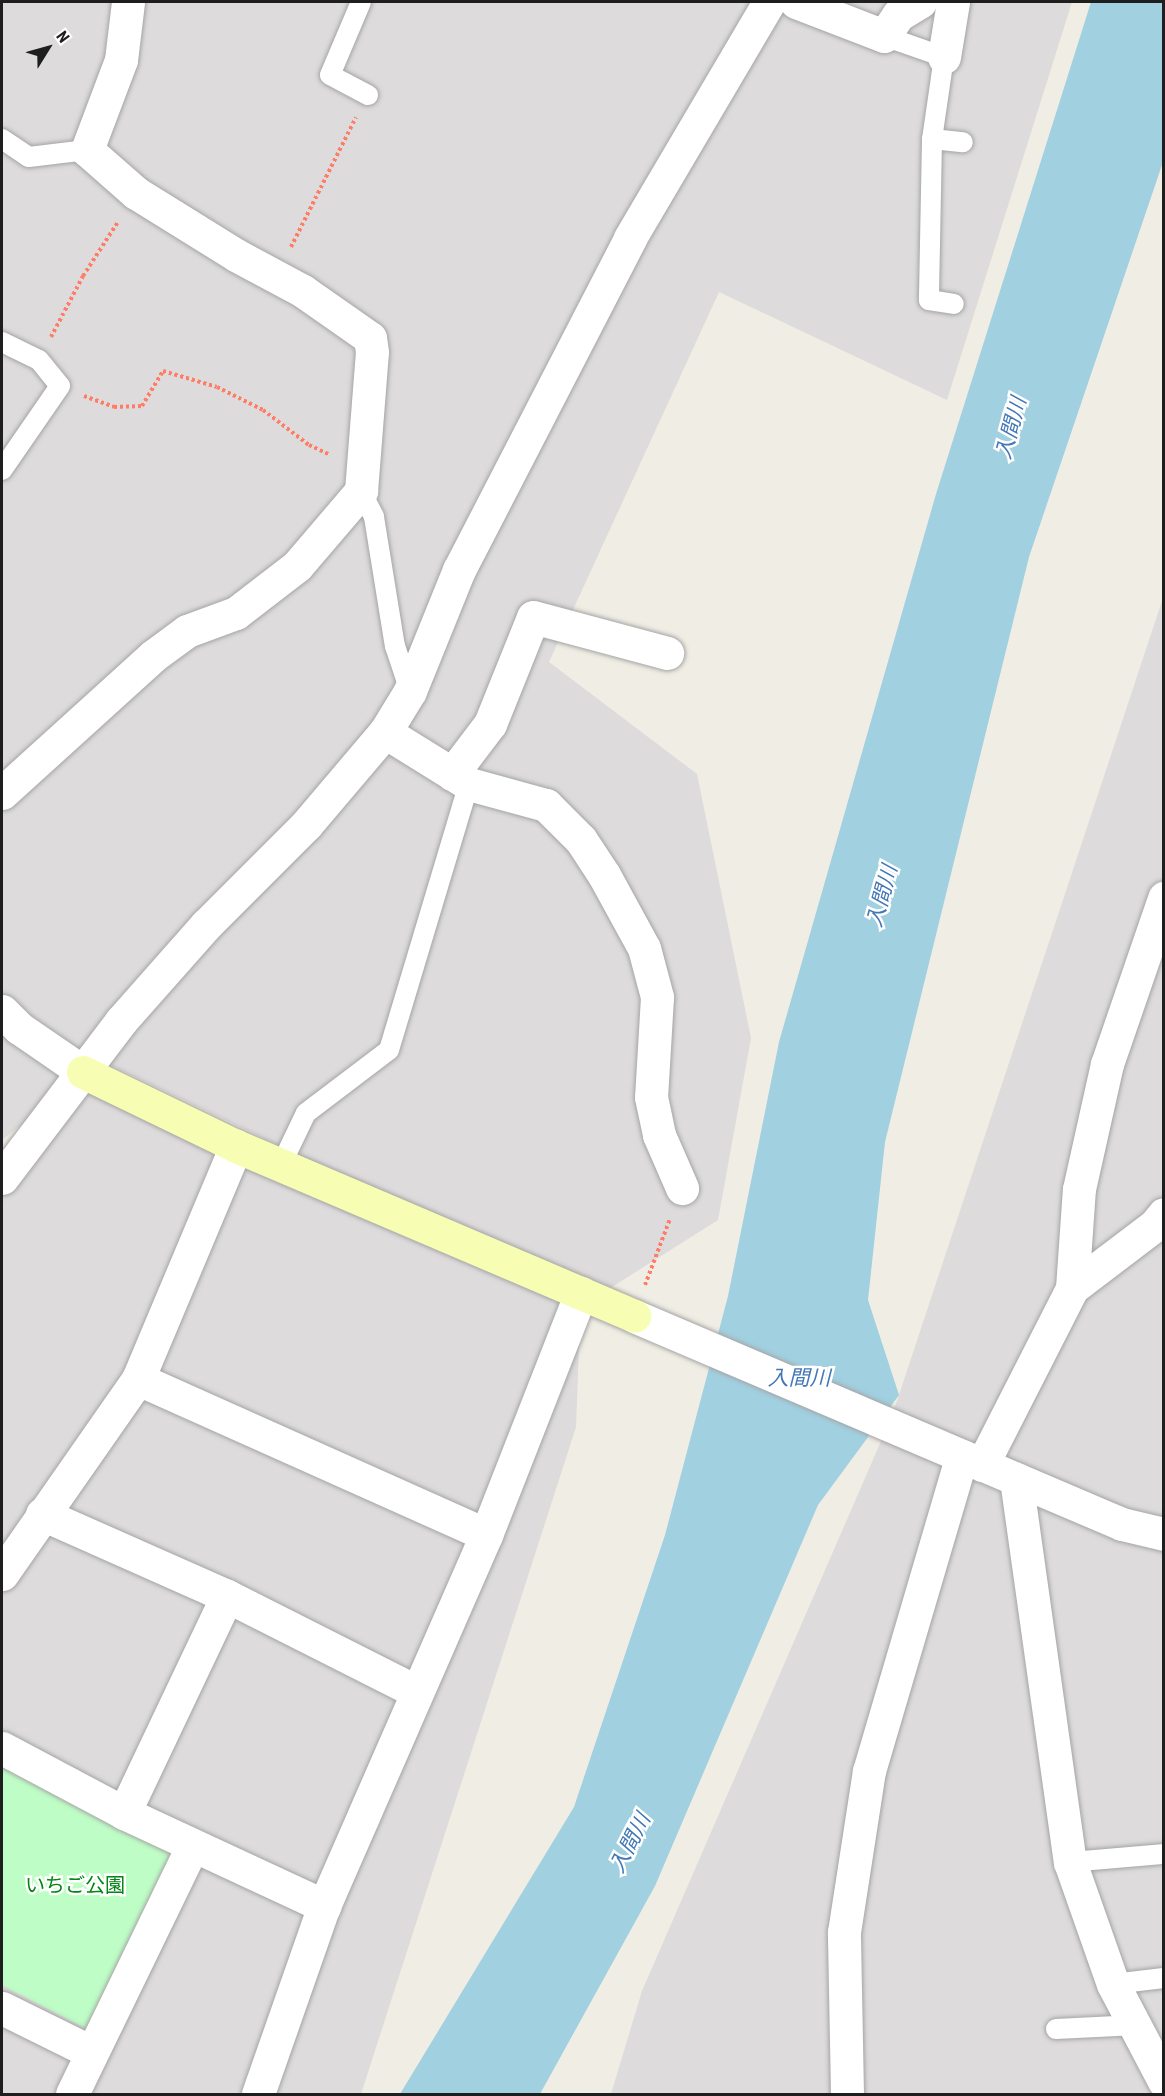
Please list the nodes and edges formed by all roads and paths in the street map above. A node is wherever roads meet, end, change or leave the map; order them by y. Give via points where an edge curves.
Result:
1 (128, 2) edge
2 (361, 2) edge
3 (769, 2) edge
4 (796, 2) edge
5 (920, 2) edge
6 (953, 2) edge
7 (884, 36) junction
8 (944, 57) junction
9 (368, 95) joint
10 (2, 139) edge
11 (932, 139) junction
12 (963, 142) dead end
13 (87, 150) junction
14 (136, 193) junction
15 (275, 277) junction
16 (954, 304) dead end
17 (2, 342) edge
18 (39, 360) junction
19 (60, 386) junction
20 (2, 470) edge
21 (361, 480) junction
22 (667, 653) dead end
23 (410, 692) junction
24 (385, 732) junction
25 (460, 779) junction
26 (2, 793) edge
27 (1164, 898) edge
28 (2, 1011) edge
29 (83, 1071) junction
30 (236, 1146) junction
31 (282, 1163) junction
32 (2, 1178) edge
33 (682, 1188) joint
34 (1164, 1214) edge
35 (1072, 1288) junction
36 (581, 1293) junction
37 (634, 1316) junction
38 (138, 1379) junction
39 (964, 1457) junction
40 (1016, 1479) junction
41 (42, 1514) junction
42 (1164, 1534) edge
43 (486, 1535) junction
44 (2, 1574) edge
45 (227, 1596) junction
46 (416, 1691) junction
47 (2, 1748) edge
48 (124, 1814) junction
49 (192, 1847) junction
50 (1164, 1854) edge
51 (1071, 1862) junction
52 (324, 1906) junction
53 (1164, 1978) edge
54 (1113, 1984) junction
55 (2, 2008) edge
56 (1137, 2025) junction
57 (1056, 2029) dead end
58 (91, 2052) junction
59 (1164, 2081) edge
60 (72, 2094) edge
61 (258, 2094) edge
62 (847, 2094) edge

1 - 13 street via 121,60
2 - 9 lane via 330,75
3 - 23 street via 625,248 459,570
4 - 7 street
5 - 7 street via 898,15
6 - 8 street
7 - 8 lane
8 - 11 lane
9 - 15 path
10 - 13 lane via 28,157
11 - 12 lane
11 - 16 lane via 929,300
13 - 14 street
14 - 15 street
14 - 18 path via 83,276
15 - 21 street via 370,338 371,374
17 - 18 lane
18 - 19 lane
19 - 20 lane
19 - 21 path via 114,407 142,406 163,371 226,391 263,410
21 - 23 lane via 374,517 395,645
21 - 26 street via 297,566 236,613 188,631 153,656
22 - 25 street via 534,617 490,724
23 - 24 street
24 - 25 street
24 - 29 street via 306,825 206,925 121,1021
25 - 31 lane via 389,1050 306,1113
25 - 33 street via 546,805 586,849 644,948 657,997 651,1097 659,1135
27 - 35 street via 1107,1064 1079,1189
28 - 29 street via 19,1028
29 - 30 street
29 - 32 street
30 - 31 street
30 - 38 street
31 - 36 street
33 - 37 path
34 - 35 street
35 - 39 street
36 - 37 street
36 - 43 street
37 - 39 street
38 - 41 street
38 - 43 street
39 - 40 street
39 - 62 street via 869,1771 844,1932
40 - 42 street via 1122,1524
40 - 51 street
41 - 44 street
41 - 45 street
43 - 46 street
45 - 46 street
45 - 48 street
46 - 52 street
47 - 48 street
48 - 49 street
49 - 52 street
49 - 58 street
50 - 51 lane
51 - 54 street
52 - 61 street
53 - 54 lane
54 - 56 street
55 - 58 street
56 - 57 lane
56 - 59 street
58 - 60 street

